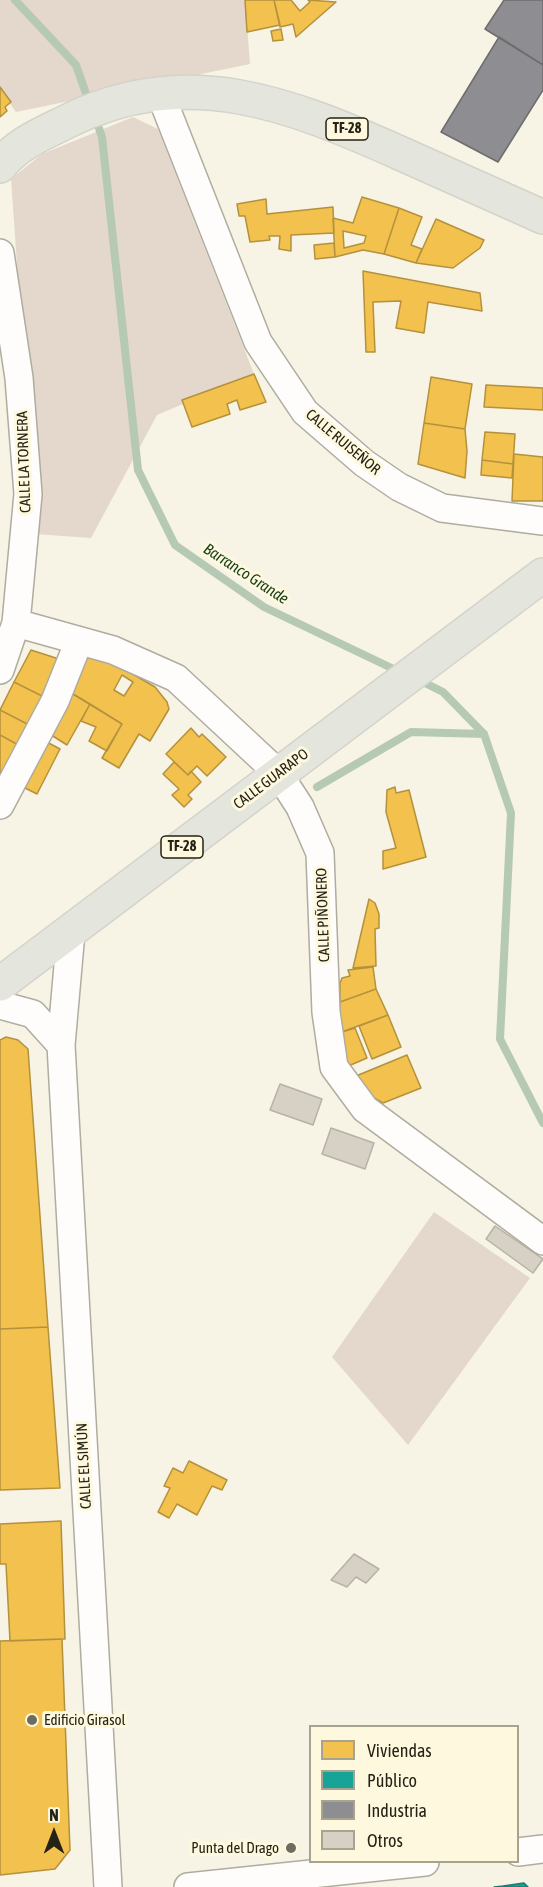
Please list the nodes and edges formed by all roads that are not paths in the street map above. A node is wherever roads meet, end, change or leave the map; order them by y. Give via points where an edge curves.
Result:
1 (149, 95) junction
2 (0, 166) edge
3 (543, 218) edge
4 (0, 253) edge
5 (543, 521) edge
6 (541, 579) edge
7 (16, 623) junction
8 (79, 641) junction
9 (0, 670) edge
10 (278, 773) junction
11 (0, 805) edge
12 (71, 932) junction
13 (0, 984) edge
14 (0, 1005) edge
15 (61, 1045) junction
16 (543, 1241) edge
17 (543, 1849) edge
18 (519, 1852) edge
19 (418, 1863) edge
20 (280, 1882) edge
21 (108, 1887) edge
22 (188, 1887) edge

1 - 2 main road, TF-28 via 80,116 30,141
1 - 3 main road, TF-28 via 200,92 240,96 322,118
1 - 5 street, CALLE RUISEÑOR via 258,342 305,412 364,463 399,487 442,507
4 - 7 street, CALLE LA TORNERA via 20,378 28,494
6 - 10 main road, CALLE GUARAPO / TF-28
7 - 8 street, CALLE PIÑONERO
7 - 9 street, CALLE LA TORNERA
8 - 10 street, CALLE PIÑONERO via 113,650 176,678
8 - 11 street via 55,701
10 - 12 main road, CALLE GUARAPO / TF-28
10 - 16 street, CALLE PIÑONERO via 300,807 320,853 327,1012 334,1067 365,1109
12 - 13 main road, CALLE GUARAPO / TF-28
12 - 15 street, CALLE EL SIMÚN
14 - 15 street via 33,1014
15 - 21 street, CALLE EL SIMÚN
17 - 18 street
19 - 20 street
20 - 22 street

